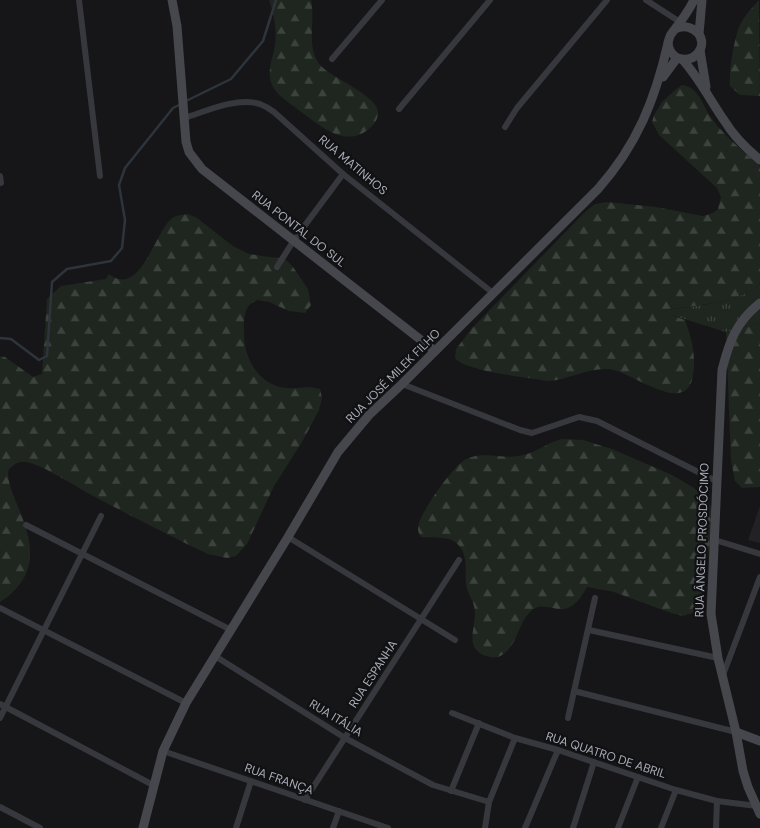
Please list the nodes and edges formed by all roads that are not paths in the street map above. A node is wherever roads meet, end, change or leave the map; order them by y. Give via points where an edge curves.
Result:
1 (79, 0) edge
2 (172, 0) edge
3 (382, 0) edge
4 (490, 0) edge
5 (607, 0) edge
6 (646, 0) edge
7 (694, 0) edge
8 (702, 0) edge
9 (678, 26) junction
10 (699, 34) junction
11 (668, 44) junction
12 (700, 50) junction
13 (680, 58) junction
14 (332, 59) dead end
15 (659, 83) junction
16 (708, 94) junction
17 (399, 110) dead end
18 (184, 118) junction
19 (505, 127) dead end
20 (760, 160) edge
21 (343, 174) junction
22 (100, 176) dead end
23 (294, 240) junction
24 (277, 267) dead end
25 (494, 293) junction
26 (760, 303) edge
27 (435, 351) junction
28 (402, 384) junction
29 (716, 481) junction
30 (100, 516) dead end
31 (26, 525) dead end
32 (288, 537) junction
33 (716, 540) junction
34 (82, 552) junction
35 (760, 554) edge
36 (459, 560) dead end
37 (760, 577) edge
38 (595, 598) dead end
39 (0, 608) edge
40 (421, 620) junction
41 (43, 630) junction
42 (231, 630) junction
43 (589, 630) junction
44 (456, 640) dead end
45 (215, 656) junction
46 (718, 658) junction
47 (723, 676) junction
48 (574, 691) junction
49 (186, 703) junction
50 (3, 705) edge
51 (452, 713) dead end
52 (0, 718) edge
53 (568, 718) dead end
54 (479, 723) junction
55 (736, 732) junction
56 (345, 738) junction
57 (515, 738) junction
58 (760, 741) edge
59 (558, 750) junction
60 (163, 751) junction
61 (594, 762) junction
62 (638, 777) junction
63 (251, 781) junction
64 (153, 785) junction
65 (676, 790) junction
66 (451, 791) junction
67 (305, 800) junction
68 (717, 801) junction
69 (489, 802) junction
70 (0, 807) edge
71 (758, 810) edge
72 (339, 811) junction
73 (37, 827) edge
74 (143, 828) edge
75 (236, 828) edge
76 (334, 828) edge
77 (388, 828) edge
78 (485, 828) edge
79 (525, 828) edge
80 (573, 828) edge
81 (618, 828) edge
82 (661, 828) edge
83 (716, 828) edge

1 - 22 street
2 - 18 main road, RUA PONTAL DO SUL
3 - 14 street
4 - 17 street
5 - 19 street via 517,108
6 - 9 street
7 - 9 main road
8 - 10 main road
9 - 10 main road via 691,27
9 - 11 main road via 671,33
10 - 12 main road
11 - 13 main road via 671,52
11 - 15 main road, RUA JOSÉ MILEK FILHO
12 - 13 main road via 690,59
12 - 16 main road
13 - 15 main road, RUA JOSÉ MILEK FILHO
13 - 16 main road
15 - 25 main road, RUA JOSÉ MILEK FILHO via 641,126 616,169
16 - 20 main road via 740,142
18 - 21 street, RUA MATINHOS via 227,104 247,102 261,105 274,112
18 - 23 main road, RUA PONTAL DO SUL via 189,152 202,169
21 - 23 street
21 - 25 street, RUA MATINHOS
23 - 24 street
23 - 27 main road, RUA PONTAL DO SUL
25 - 27 main road, RUA JOSÉ MILEK FILHO
26 - 29 main road, RUA ÂNGELO PROSDÓCIMO via 737,327 729,342 722,370
27 - 28 main road, RUA JOSÉ MILEK FILHO
28 - 29 street via 532,433 579,417 597,421
28 - 32 main road, RUA JOSÉ MILEK FILHO via 369,415 338,452
29 - 33 main road, RUA ÂNGELO PROSDÓCIMO
30 - 34 street
31 - 34 street
32 - 40 street
32 - 42 main road, RUA JOSÉ MILEK FILHO
33 - 35 street
33 - 46 main road, RUA ÂNGELO PROSDÓCIMO via 711,614
34 - 41 street
34 - 42 street
36 - 40 street, RUA ESPANHA
37 - 47 street
38 - 43 street
39 - 41 street
40 - 44 street
40 - 56 street, RUA ESPANHA
41 - 49 street
41 - 50 street
42 - 45 main road, RUA JOSÉ MILEK FILHO
43 - 46 street
43 - 48 street
45 - 49 main road, RUA JOSÉ MILEK FILHO
45 - 56 street, RUA ITÁLIA
46 - 47 main road, RUA ÂNGELO PROSDÓCIMO
47 - 55 main road, RUA ÂNGELO PROSDÓCIMO
48 - 53 street
48 - 55 street
49 - 60 main road, RUA JOSÉ MILEK FILHO
50 - 52 street
50 - 64 street
51 - 54 street, RUA QUATRO DE ABRIL
54 - 57 street, RUA QUATRO DE ABRIL
54 - 66 street
55 - 58 main road
55 - 71 main road, RUA ÂNGELO PROSDÓCIMO via 743,771
56 - 66 street, RUA ITÁLIA via 433,785
56 - 67 street, RUA ESPANHA
57 - 59 street, RUA QUATRO DE ABRIL
57 - 69 street
59 - 61 street, RUA QUATRO DE ABRIL
59 - 79 street
60 - 63 street, RUA FRANÇA
60 - 64 main road, RUA JOSÉ MILEK FILHO
61 - 62 street, RUA QUATRO DE ABRIL
61 - 80 street
62 - 65 street, RUA QUATRO DE ABRIL
62 - 81 street
63 - 67 street, RUA FRANÇA
63 - 75 street
64 - 74 main road, RUA JOSÉ MILEK FILHO
65 - 68 street, RUA QUATRO DE ABRIL
65 - 82 street
66 - 69 street, RUA ITÁLIA
67 - 72 street, RUA FRANÇA
68 - 71 street, RUA QUATRO DE ABRIL
68 - 83 street
69 - 78 street
70 - 73 street
72 - 76 street
72 - 77 street, RUA FRANÇA

